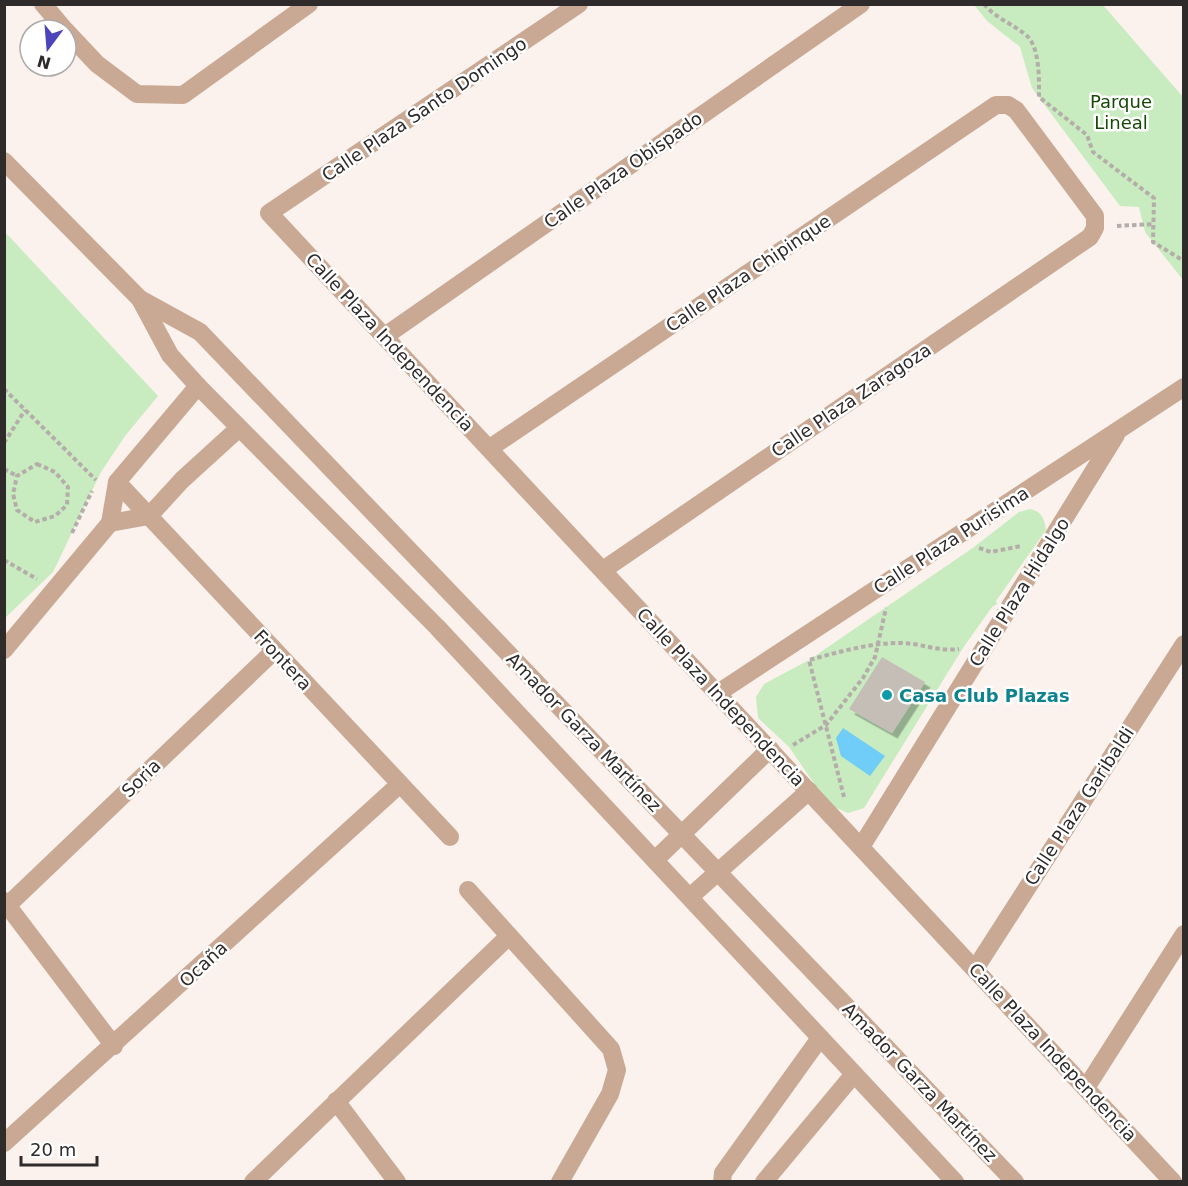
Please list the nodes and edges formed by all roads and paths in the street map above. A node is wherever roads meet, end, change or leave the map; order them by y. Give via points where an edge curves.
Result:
1 (43, 4) edge
2 (309, 4) edge
3 (579, 4) edge
4 (861, 4) edge
5 (984, 4) edge
6 (55, 18) edge
7 (78, 43) edge
8 (4, 161) edge
9 (268, 213) joint
10 (1155, 224) junction
11 (1095, 228) junction
12 (1184, 261) edge
13 (140, 299) junction
14 (385, 336) junction
15 (198, 386) junction
16 (1184, 387) edge
17 (4, 389) edge
18 (25, 410) junction
19 (238, 429) junction
20 (1120, 429) junction
21 (4, 443) edge
22 (490, 448) junction
23 (4, 468) edge
24 (17, 476) junction
25 (97, 480) dead end
26 (117, 482) junction
27 (149, 516) junction
28 (110, 523) junction
29 (983, 540) dead end
30 (1030, 543) dead end
31 (4, 560) edge
32 (603, 570) junction
33 (43, 582) dead end
34 (896, 601) dead end
35 (886, 607) junction
36 (876, 614) dead end
37 (878, 644) junction
38 (1184, 644) edge
39 (828, 646) dead end
40 (4, 650) edge
41 (274, 651) junction
42 (957, 658) dead end
43 (809, 660) junction
44 (800, 664) dead end
45 (718, 693) junction
46 (826, 725) junction
47 (789, 747) dead end
48 (770, 749) junction
49 (400, 784) junction
50 (809, 791) junction
51 (845, 802) dead end
52 (681, 833) junction
53 (450, 837) dead end
54 (861, 847) junction
55 (654, 860) junction
56 (718, 870) junction
57 (468, 890) dead end
58 (691, 897) junction
59 (6, 903) edge
60 (1184, 934) edge
61 (509, 936) junction
62 (975, 969) junction
63 (820, 1038) junction
64 (114, 1046) junction
65 (854, 1074) junction
66 (1086, 1088) junction
67 (336, 1101) junction
68 (4, 1143) edge
69 (253, 1182) edge
70 (397, 1182) edge
71 (560, 1182) edge
72 (722, 1182) edge
73 (764, 1182) edge
74 (954, 1182) edge
75 (1015, 1182) edge
76 (1173, 1182) edge

1 - 6 street
2 - 7 street via 183,95 137,94 97,64
3 - 9 street, Calle Plaza Santo Domingo
4 - 14 street, Calle Plaza Obispado
5 - 10 path via 993,16 1029,38 1040,68 1039,98 1087,135 1093,152 1154,198
8 - 13 street, Amador Garza Martínez
9 - 14 street, Calle Plaza Independencia
10 - 11 path
10 - 12 path via 1153,242
11 - 22 street, Calle Plaza Chipinque via 1095,216 1016,110 996,105
11 - 32 street, Calle Plaza Zaragoza via 1090,237
13 - 15 street, Amador Garza Martínez via 171,355
13 - 52 street, Amador Garza Martínez via 200,332
14 - 22 street, Calle Plaza Independencia
15 - 19 street, Amador Garza Martínez
15 - 26 street
16 - 20 street, Calle Plaza Purisima
17 - 18 path
18 - 21 path
18 - 25 path
19 - 27 street
19 - 55 street, Amador Garza Martínez via 437,627
20 - 45 street, Calle Plaza Purisima
20 - 54 street, Calle Plaza Hidalgo
22 - 32 street, Calle Plaza Independencia
23 - 24 path
24 - 24 path via 13,494 17,510 35,522 55,516 67,505 68,487 55,472 37,464
26 - 27 street, Frontera
26 - 28 street
27 - 28 street
27 - 41 street, Frontera
28 - 40 street
29 - 30 path via 974,547 991,552
31 - 33 path
32 - 45 street, Calle Plaza Independencia
34 - 35 path
35 - 36 path
35 - 37 path
37 - 42 path via 902,643 944,651 963,648
37 - 43 path
37 - 46 path via 863,678
38 - 62 street, Calle Plaza Garibaldi
39 - 43 path
41 - 49 street, Frontera
41 - 59 street, Soria
43 - 44 path
43 - 46 path
45 - 48 street, Calle Plaza Independencia
46 - 47 path
46 - 51 path
48 - 50 street, Calle Plaza Independencia
48 - 52 street
49 - 53 street, Frontera
49 - 64 street, Ocaña
50 - 54 street, Calle Plaza Independencia
50 - 56 street
52 - 55 street
52 - 56 street, Amador Garza Martínez
54 - 62 street, Calle Plaza Independencia
55 - 58 street, Amador Garza Martínez
56 - 58 street
56 - 75 street, Amador Garza Martínez
57 - 61 street
58 - 63 street, Amador Garza Martínez
59 - 64 street
60 - 66 street
61 - 67 street
61 - 71 street via 611,1049 617,1070 610,1094
62 - 66 street, Calle Plaza Independencia
63 - 65 street, Amador Garza Martínez
63 - 72 street via 723,1173
64 - 68 street, Ocaña
65 - 73 street
65 - 74 street, Amador Garza Martínez
66 - 76 street, Calle Plaza Independencia
67 - 69 street
67 - 70 street

